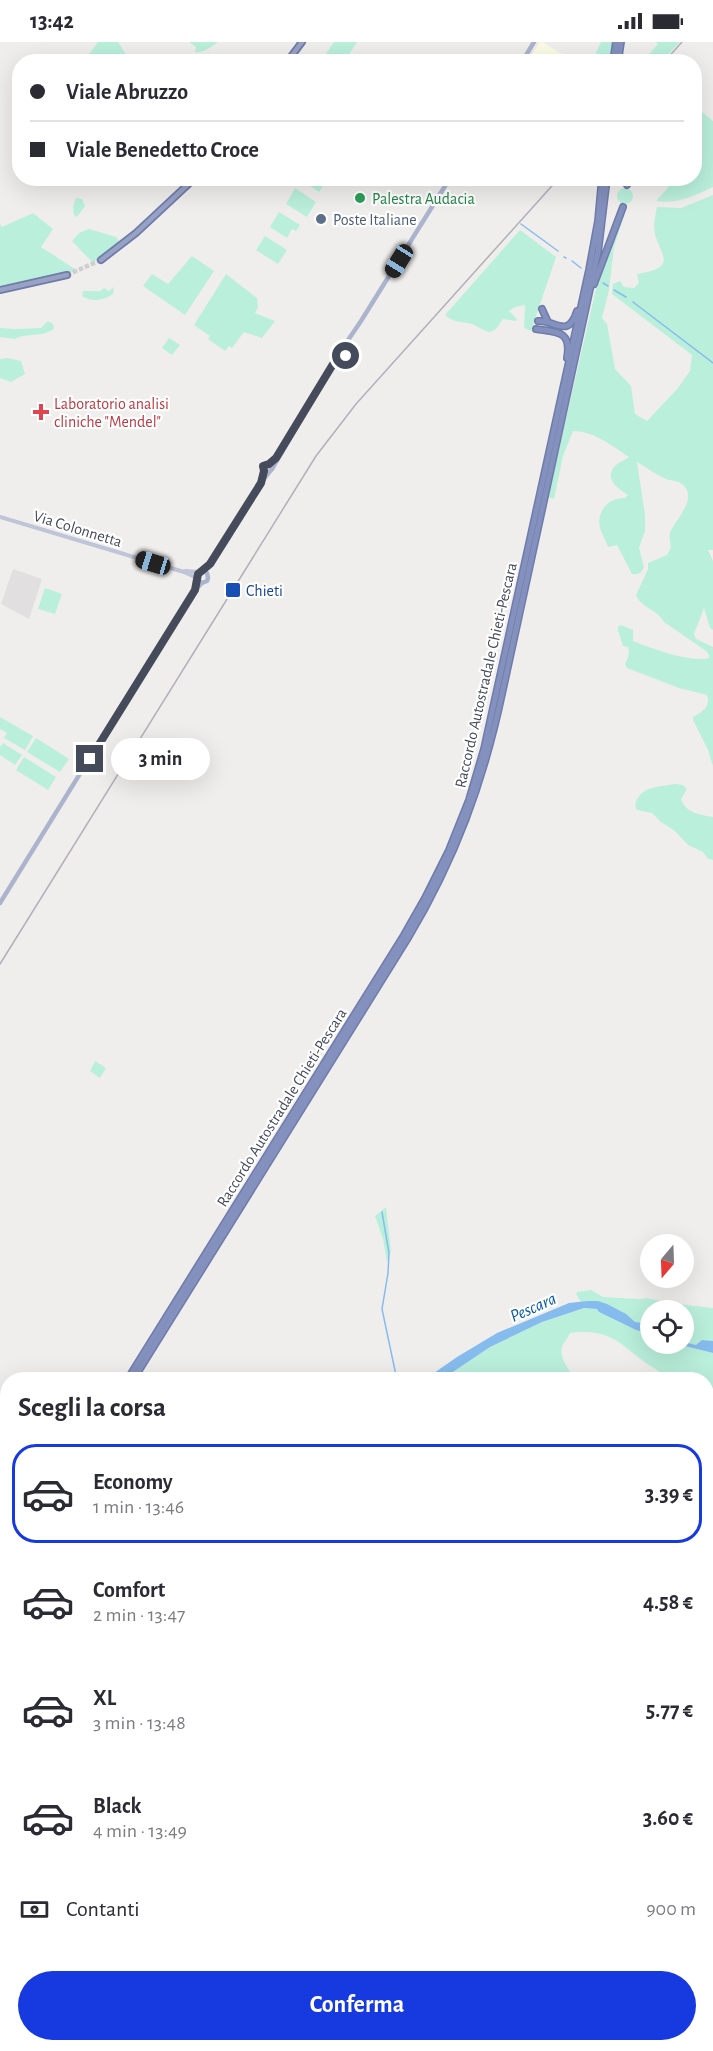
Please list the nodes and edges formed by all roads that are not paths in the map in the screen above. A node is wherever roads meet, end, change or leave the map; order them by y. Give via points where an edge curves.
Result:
1 (187, 186) edge
2 (445, 186) edge
3 (604, 186) edge
4 (602, 206) junction
5 (623, 207) dead end
6 (101, 260) tunnel mouth
7 (67, 275) tunnel mouth
8 (0, 290) edge
9 (585, 290) junction
10 (588, 302) junction
11 (542, 309) dead end
12 (538, 321) dead end
13 (548, 322) junction
14 (536, 329) dead end
15 (350, 339) junction
16 (342, 352) junction
17 (566, 377) junction
18 (0, 517) edge
19 (184, 572) junction
20 (205, 573) junction
21 (200, 581) junction
22 (0, 903) edge
23 (132, 1372) edge
24 (138, 1372) edge

1 - 6 highway
2 - 15 main road
3 - 4 highway, Raccordo Autostradale Chieti-Pescara
4 - 9 highway, Raccordo Autostradale Chieti-Pescara
4 - 10 highway, Raccordo Autostradale Chieti-Pescara
5 - 10 highway
7 - 8 highway
9 - 13 highway via 571,323 559,327
9 - 17 highway, Raccordo Autostradale Chieti-Pescara
10 - 24 highway, Raccordo Autostradale Chieti-Pescara via 493,736 455,850 404,946
11 - 13 highway
12 - 13 highway
14 - 17 highway via 554,330 565,339
15 - 16 main road
15 - 16 main road via 349,354
16 - 20 main road
17 - 23 highway, Raccordo Autostradale Chieti-Pescara via 488,735 449,850 399,942
18 - 19 main road, Via Colonnetta
19 - 20 main road
19 - 21 main road
20 - 21 main road
20 - 21 main road via 208,580
21 - 22 main road

